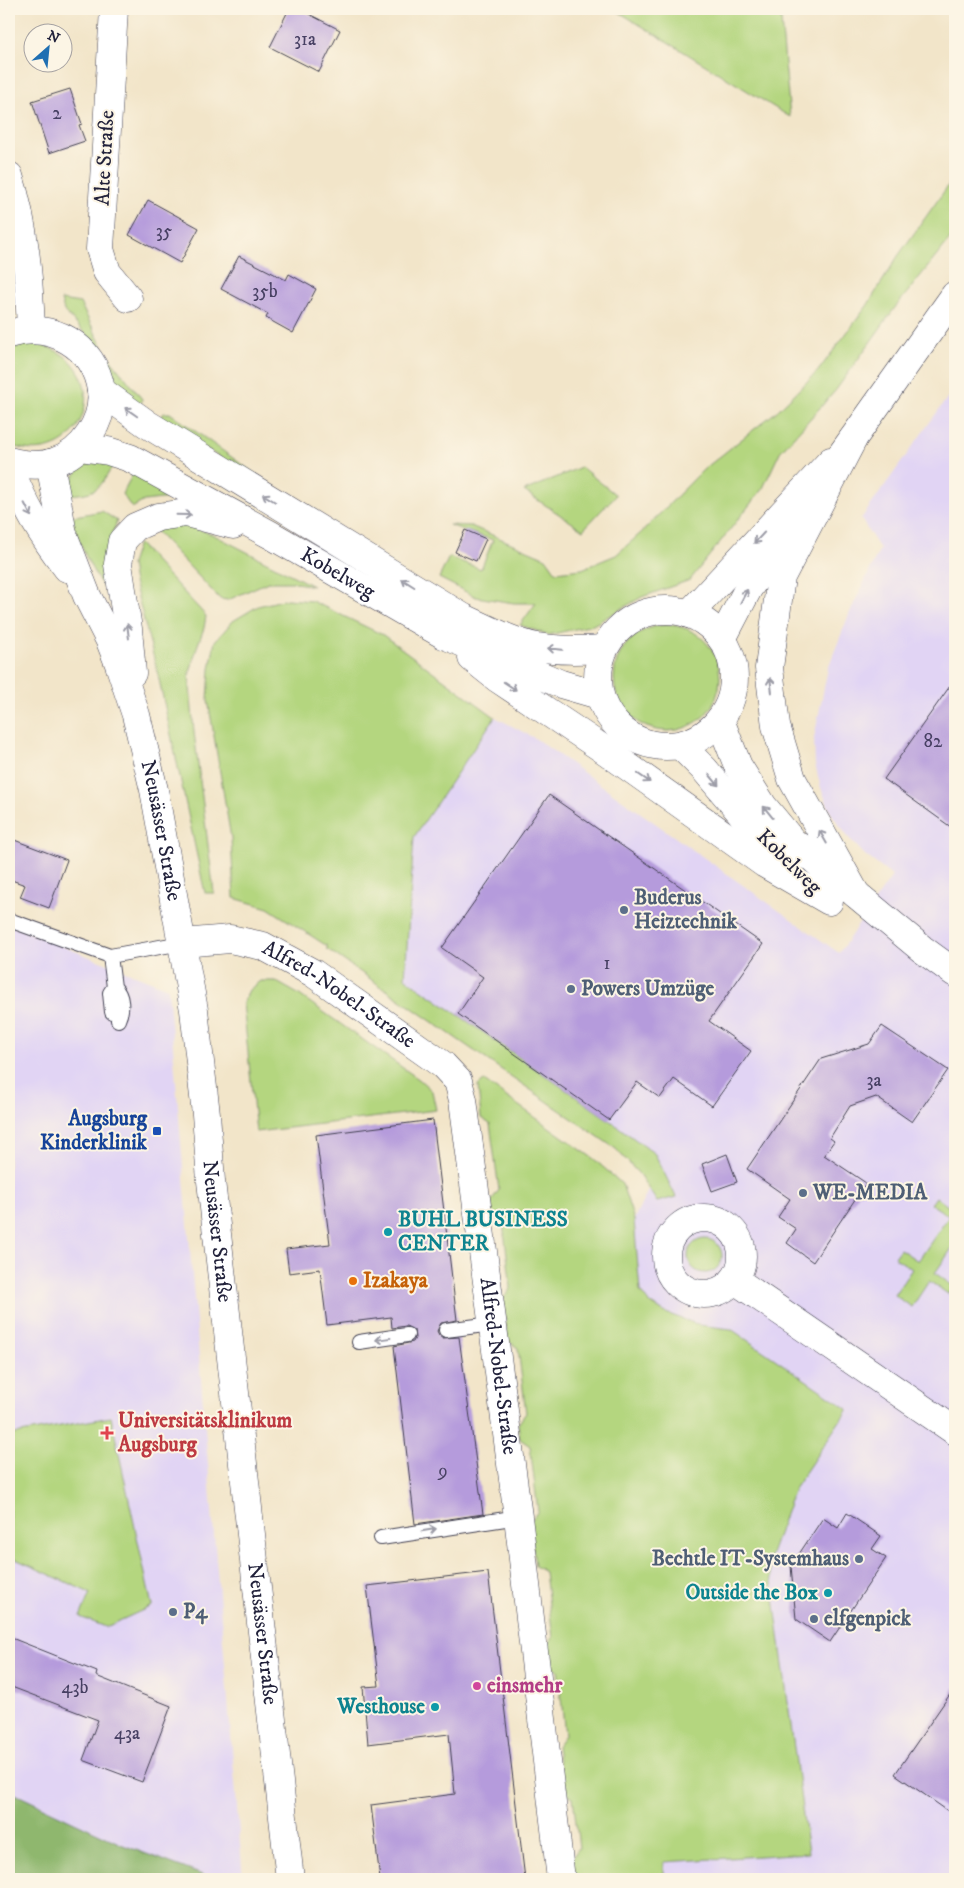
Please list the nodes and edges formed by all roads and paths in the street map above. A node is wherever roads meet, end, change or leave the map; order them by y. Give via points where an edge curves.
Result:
1 (114, 9) edge
2 (9, 176) edge
3 (955, 295) edge
4 (128, 298) dead end
5 (20, 332) edge
6 (101, 391) junction
7 (853, 438) junction
8 (79, 447) junction
9 (9, 461) edge
10 (50, 463) junction
11 (9, 466) edge
12 (271, 534) junction
13 (87, 596) junction
14 (688, 614) junction
15 (444, 635) junction
16 (722, 639) junction
17 (603, 649) junction
18 (599, 695) junction
19 (136, 715) junction
20 (720, 720) junction
21 (680, 745) junction
22 (856, 894) junction
23 (829, 901) junction
24 (9, 920) edge
25 (182, 943) junction
26 (922, 948) junction
27 (110, 956) junction
28 (955, 973) edge
29 (115, 1016) dead end
30 (735, 1280) dead end
31 (492, 1324) junction
32 (446, 1330) dead end
33 (407, 1335) dead end
34 (359, 1342) dead end
35 (955, 1431) edge
36 (518, 1517) junction
37 (381, 1538) dead end
38 (290, 1879) edge
39 (561, 1879) edge

1 - 4 main road, Alte Straße via 100,249 107,272
2 - 5 main road via 23,234 28,279
3 - 7 main road
5 - 6 main road via 37,329 69,340 92,365
6 - 8 main road via 99,415 92,431
17 -> 6 main road, Kobelweg via 536,647 464,618 147,424
7 -> 14 main road
16 -> 7 main road via 748,589
22 -> 7 main road via 792,780 776,726 769,668 781,577
8 - 10 main road
8 - 12 main road, Kobelweg via 130,458
9 - 10 main road via 36,466
10 - 13 main road, Neusässer Straße via 63,534
11 -> 13 main road, Neusässer Straße via 44,538
12 - 15 main road, Kobelweg
19 -> 12 main road via 118,564 122,541 134,527 158,517 186,513
13 - 19 main road, Neusässer Straße via 110,641
14 - 16 main road via 706,623
14 - 17 main road via 664,610 639,615 617,630
15 - 18 main road, Kobelweg via 561,684
15 -> 23 main road via 497,678 765,864
16 - 20 main road via 732,662 734,683
17 - 18 main road via 597,673
18 - 21 main road via 614,723 639,741 659,746
19 - 25 main road, Neusässer Straße via 154,790
20 - 21 main road via 702,736
22 -> 20 main road, Kobelweg via 792,841 763,806 738,766
21 -> 23 main road, Kobelweg via 706,770 773,851
22 - 26 main road, Kobelweg
23 - 26 main road, Kobelweg
24 - 27 lane
25 - 27 lane
25 - 31 main road, Alfred-Nobel-Straße via 230,939 264,946 313,973 443,1065 458,1081
25 - 38 main road, Neusässer Straße via 197,1038
26 - 28 main road, Kobelweg
27 - 29 lane via 114,987 119,992 122,1010
30 - 35 main road
31 - 32 lane
31 - 36 main road, Alfred-Nobel-Straße
33 -> 34 lane
37 -> 36 lane
36 - 39 main road, Alfred-Nobel-Straße

